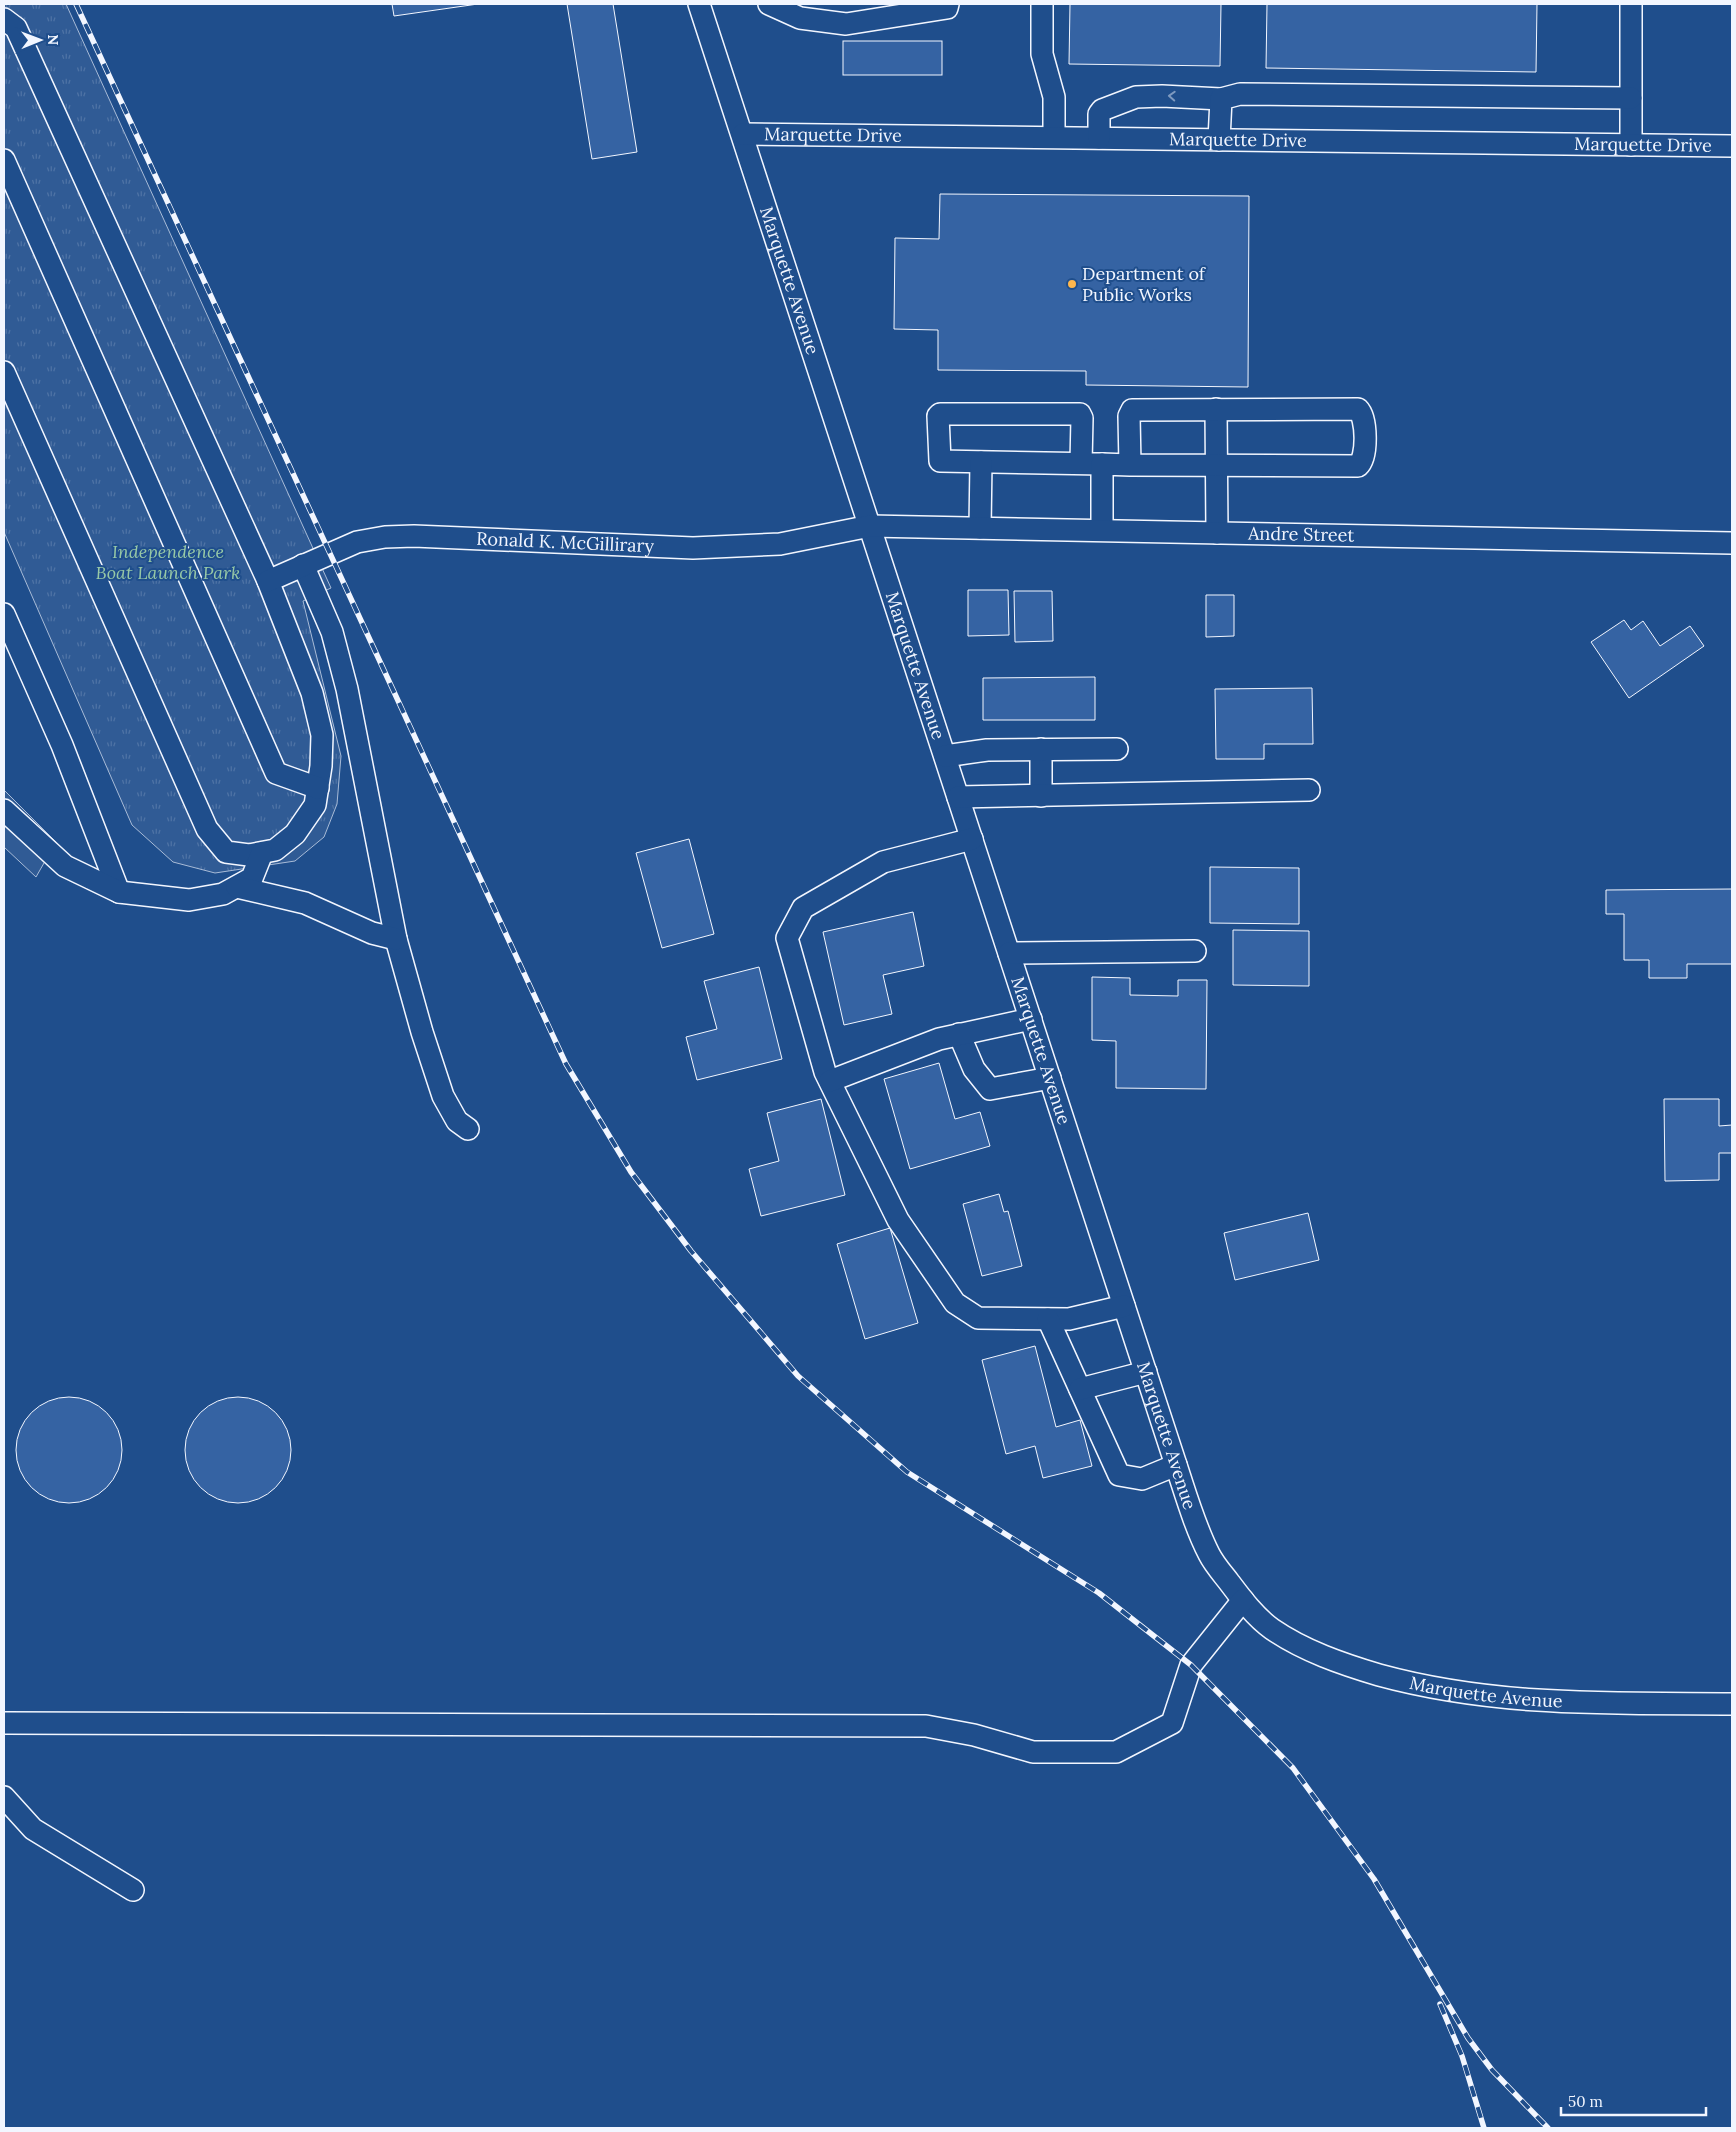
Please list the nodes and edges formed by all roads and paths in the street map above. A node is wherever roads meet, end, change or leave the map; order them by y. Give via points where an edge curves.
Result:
1 (699, 4) edge
2 (769, 4) edge
3 (948, 4) edge
4 (1042, 4) edge
5 (1631, 4) edge
6 (4, 20) edge
7 (1631, 98) junction
8 (1220, 99) junction
9 (743, 134) junction
10 (1054, 137) junction
11 (1099, 138) junction
12 (1219, 140) junction
13 (1631, 145) junction
14 (1732, 146) edge
15 (4, 160) edge
16 (4, 372) edge
17 (1216, 410) junction
18 (981, 462) junction
19 (1081, 463) junction
20 (1102, 464) junction
21 (1130, 465) junction
22 (1216, 465) junction
23 (870, 526) junction
24 (980, 528) junction
25 (1102, 530) junction
26 (1218, 533) junction
27 (1732, 543) edge
28 (302, 565) junction
29 (268, 581) junction
30 (4, 614) edge
31 (1041, 749) junction
32 (1117, 749) dead end
33 (945, 756) junction
34 (318, 788) junction
35 (1309, 790) dead end
36 (1041, 796) junction
37 (958, 797) junction
38 (4, 810) edge
39 (972, 839) junction
40 (262, 852) junction
41 (237, 886) junction
42 (119, 892) junction
43 (396, 940) junction
44 (1195, 951) dead end
45 (1009, 953) junction
46 (1030, 1019) junction
47 (959, 1034) junction
48 (1050, 1078) junction
49 (830, 1081) junction
50 (468, 1129) dead end
51 (1124, 1306) junction
52 (1048, 1319) junction
53 (1146, 1372) junction
54 (1080, 1389) junction
55 (1176, 1465) junction
56 (1243, 1600) junction
57 (1732, 1704) edge
58 (4, 1723) edge
59 (4, 1797) edge
60 (133, 1890) dead end

1 - 9 street, Marquette Avenue
2 - 3 street via 800,18 846,24 947,8
4 - 10 street via 1042,54 1054,97
5 - 7 street
6 - 29 street via 16,28
7 - 8 street via 1240,94
7 - 13 street
8 -> 11 street via 1136,97 1102,110 1099,114
8 - 12 street
9 - 10 street, Marquette Drive
9 - 23 street, Marquette Avenue
10 - 11 street, Marquette Drive
11 - 12 street, Marquette Drive
12 - 13 street, Marquette Drive
13 - 14 street, Marquette Drive
15 - 34 street via 276,773
16 - 40 street via 207,830 226,852 249,855
17 - 21 street via 1132,410
17 - 22 street
17 - 22 street via 1358,409 1365,418 1364,458 1358,466
18 - 19 street
18 - 19 street via 940,461 940,414 1080,414
18 - 24 street
19 - 20 street
20 - 21 street
20 - 25 street
21 - 22 street
22 - 26 street
23 - 24 street, Andre Street
23 - 28 street, Ronald K. McGillirary via 780,544 693,548 414,536 357,542
23 - 33 street, Marquette Avenue
24 - 25 street, Andre Street
25 - 26 street, Andre Street
26 - 27 street, Andre Street
28 - 29 street, Ronald K. McGillirary
28 - 43 street via 332,632 347,689
29 - 34 street via 312,693 322,735
30 - 42 street via 62,745
31 - 32 street
31 - 33 street via 987,750
31 - 36 street
33 - 37 street, Marquette Avenue
34 - 40 street via 315,805 295,834 275,850
35 - 36 street
36 - 37 street
37 - 39 street, Marquette Avenue
38 - 42 street via 65,866
39 - 45 street, Marquette Avenue
39 - 49 street via 883,862 803,908 787,938
40 - 41 street via 252,878
41 - 42 street via 223,894 189,900
41 - 43 street via 305,903 372,933
43 - 50 street via 443,1096 457,1121
44 - 45 street
45 - 46 street, Marquette Avenue
46 - 47 street
46 - 48 street, Marquette Avenue
47 - 48 street via 974,1070 990,1089
47 - 49 street
48 - 51 street, Marquette Avenue
49 - 52 street via 898,1220 955,1304 978,1318
51 - 52 street via 1070,1319
51 - 53 street, Marquette Avenue
52 - 54 street
53 - 54 street
53 - 55 street, Marquette Avenue
54 - 55 street via 1119,1475 1142,1479
55 - 56 street, Marquette Avenue via 1209,1555
56 - 57 street, Marquette Avenue via 1271,1628 1308,1650 1346,1666 1404,1682 1470,1694 1552,1703
56 - 58 street via 1191,1665 1172,1723 1116,1752 1033,1752 974,1735 926,1726
59 - 60 street via 33,1829

